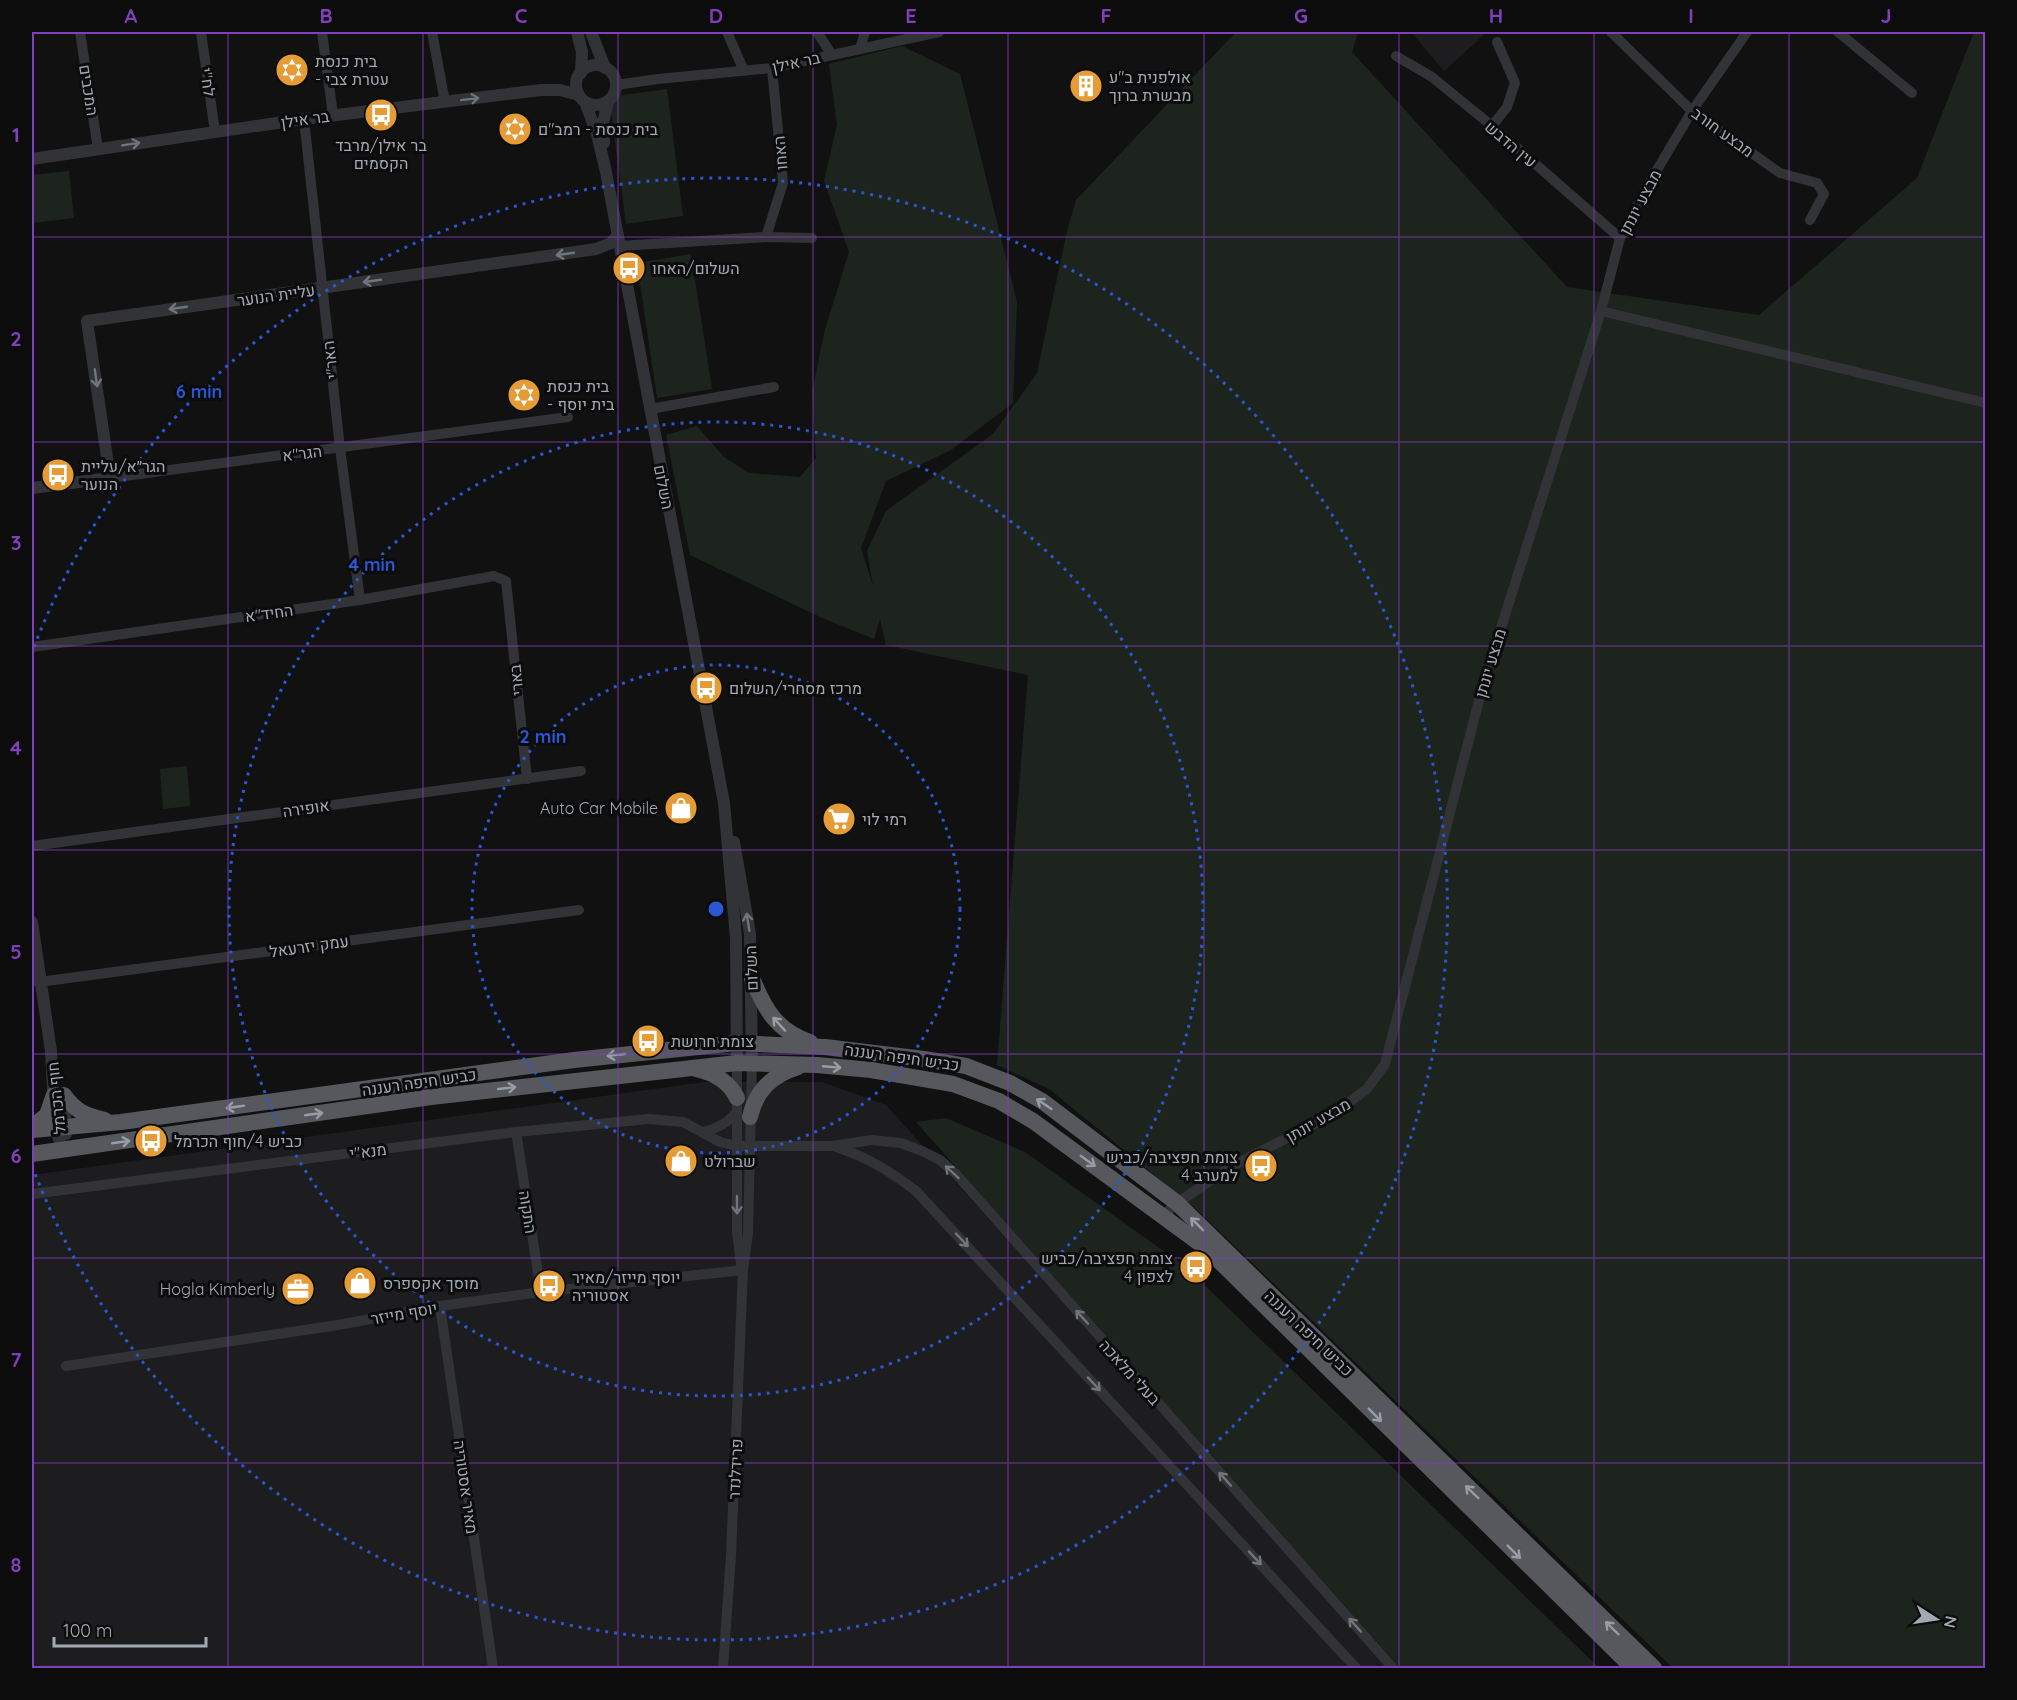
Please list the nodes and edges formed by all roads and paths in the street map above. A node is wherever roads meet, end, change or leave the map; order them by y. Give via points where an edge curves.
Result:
1 (80, 32) edge
2 (201, 32) edge
3 (322, 32) edge
4 (432, 32) edge
5 (577, 32) edge
6 (591, 32) edge
7 (727, 32) edge
8 (817, 32) edge
9 (865, 32) edge
10 (939, 32) edge
11 (1611, 32) edge
12 (1747, 32) edge
13 (1838, 32) edge
14 (1497, 42) dead end
15 (860, 49) junction
16 (832, 55) junction
17 (1396, 56) dead end
18 (605, 68) junction
19 (772, 68) junction
20 (744, 71) junction
21 (581, 73) junction
22 (616, 85) junction
23 (1912, 93) dead end
24 (582, 98) junction
25 (608, 101) junction
26 (445, 102) junction
27 (1692, 111) junction
28 (333, 115) junction
29 (304, 119) junction
30 (1492, 126) junction
31 (215, 132) junction
32 (99, 149) junction
33 (32, 159) edge
34 (606, 172) junction
35 (1810, 220) dead end
36 (766, 237) junction
37 (812, 238) dead end
38 (1620, 238) junction
39 (619, 241) junction
40 (321, 289) junction
41 (1601, 311) junction
42 (774, 387) dead end
43 (1986, 403) edge
44 (650, 409) junction
45 (568, 417) dead end
46 (340, 448) junction
47 (110, 478) junction
48 (33, 487) edge
49 (506, 581) joint
50 (360, 600) junction
51 (32, 647) edge
52 (581, 771) dead end
53 (527, 779) junction
54 (724, 803) junction
55 (32, 846) edge
56 (579, 910) dead end
57 (32, 922) edge
58 (752, 978) junction
59 (35, 981) edge
60 (745, 1043) junction
61 (825, 1047) junction
62 (744, 1064) junction
63 (806, 1065) junction
64 (690, 1067) junction
65 (59, 1095) junction
66 (741, 1109) junction
67 (121, 1122) junction
68 (61, 1127) junction
69 (32, 1128) edge
70 (516, 1132) junction
71 (703, 1132) junction
72 (737, 1146) junction
73 (749, 1146) junction
74 (832, 1146) junction
75 (63, 1150) junction
76 (32, 1154) edge
77 (32, 1194) edge
78 (1177, 1203) junction
79 (1163, 1216) junction
80 (743, 1270) junction
81 (541, 1292) junction
82 (440, 1306) junction
83 (66, 1366) dead end
84 (493, 1668) edge
85 (723, 1668) edge
86 (1356, 1668) edge
87 (1393, 1668) edge
88 (1633, 1668) edge
89 (1654, 1668) edge

1 - 32 street, המכבים
2 - 31 street, לח"י
3 - 28 street
4 - 26 street
5 - 21 street via 582,52
6 - 18 street
7 - 20 street
8 - 16 street
9 - 15 street
10 - 15 street, בר אילן
11 - 27 street, מבצע חורב
12 - 27 street, מבצע יונתן
13 - 23 street
14 - 30 street via 1515,83 1506,107
15 - 16 street, בר אילן
16 - 19 street, בר אילן
17 - 30 street, עין הדבש via 1432,77
18 - 21 street via 595,65
18 - 22 street via 612,73
19 - 20 street, בר אילן
19 - 36 street, האחו via 783,183
20 - 22 street, בר אילן
21 - 24 street via 576,82
22 - 25 street
24 - 25 street via 595,105
26 -> 24 street, בר אילן via 541,90 560,90
24 - 34 street, השלום via 597,134
25 - 34 street, השלום via 603,123
26 - 28 street, בר אילן
27 - 35 street, מבצע חורב via 1780,173 1817,183 1824,194
27 - 38 street, מבצע יונתן
28 - 29 street, בר אילן
29 - 31 street, בר אילן
29 - 40 street, האר"י
30 - 38 street, עין הדבש
32 -> 31 street, בר אילן
32 - 33 street, בר אילן
34 - 39 street, השלום
36 - 37 street
36 - 39 street
38 - 41 street, מבצע יונתן
39 -> 40 street, עליית הנוער via 596,249
39 - 44 street, השלום
40 - 46 street, האר"י
40 -> 47 street, עליית הנוער via 87,321
41 - 43 street
41 - 78 street, מבצע יונתן via 1483,685 1385,1064 1367,1089 1330,1116 1232,1166
42 - 44 street
44 - 54 street, השלום
45 - 46 street, הגר"א
46 - 47 street, הגר"א
46 - 50 street, האר"י
47 - 48 street, הגר"א
49 - 50 street, החיד"א via 494,576
49 - 53 street, בארי
50 - 51 street, החיד"א
52 - 53 street, אופירה
53 - 55 street, אופירה
58 -> 54 street, השלום via 750,934 736,847
54 - 60 street, השלום
56 - 59 street, עמק יזרעאל
57 - 59 street, חוף הכרמל
58 - 60 street, השלום
61 -> 58 highway via 782,1029 760,999
59 - 65 street, חוף הכרמל
60 - 61 highway, כביש חיפה רעננה
60 - 62 street, פרידלנדר
60 -> 67 highway, כביש חיפה רעננה via 574,1060
78 -> 61 highway, כביש חיפה רעננה via 1042,1101 1010,1083 966,1066
62 - 63 highway, כביש חיפה רעננה
62 - 64 highway, כביש חיפה רעננה
62 - 66 street, פרידלנדר
62 - 66 street, פרידלנדר
63 - 66 highway via 773,1079 754,1101
63 -> 79 highway, כביש חיפה רעננה via 871,1070 953,1084 999,1101 1034,1121
64 - 66 highway via 719,1077 733,1090
75 -> 64 highway, כביש חיפה רעננה via 431,1097
65 - 67 highway via 79,1112
65 - 68 street, חוף הכרמל
65 - 69 highway via 47,1115
66 - 71 street via 720,1126
66 - 72 street, פרידלנדר
66 - 73 street, פרידלנדר
67 - 68 highway, כביש חיפה רעננה
68 - 69 highway, כביש חיפה רעננה
68 - 75 street, חוף הכרמל
70 - 71 street, מנא"י via 649,1119 683,1122
70 - 77 street, מנא"י
70 - 81 street, התקוה
71 - 72 street, מנא"י
72 - 73 street, מנא"י
72 -> 80 street, פרידלנדר via 737,1232
73 - 74 street, בעלי מלאכה
73 - 80 street, פרידלנדר via 748,1233
74 -> 86 street, בעלי מלאכה via 864,1156 916,1191
87 -> 74 street, בעלי מלאכה via 956,1174 940,1160 901,1143 872,1140
75 - 76 highway, כביש חיפה רעננה
78 - 79 street, מבצע יונתן
89 -> 78 highway, כביש חיפה רעננה
79 -> 88 highway, כביש חיפה רעננה via 1206,1248
80 - 81 street, יוסף מייזר
80 - 85 street, פרידלנדר
81 - 82 street, יוסף מייזר
82 - 83 street, יוסף מייזר
82 - 84 street, מאיר אסטוריה

